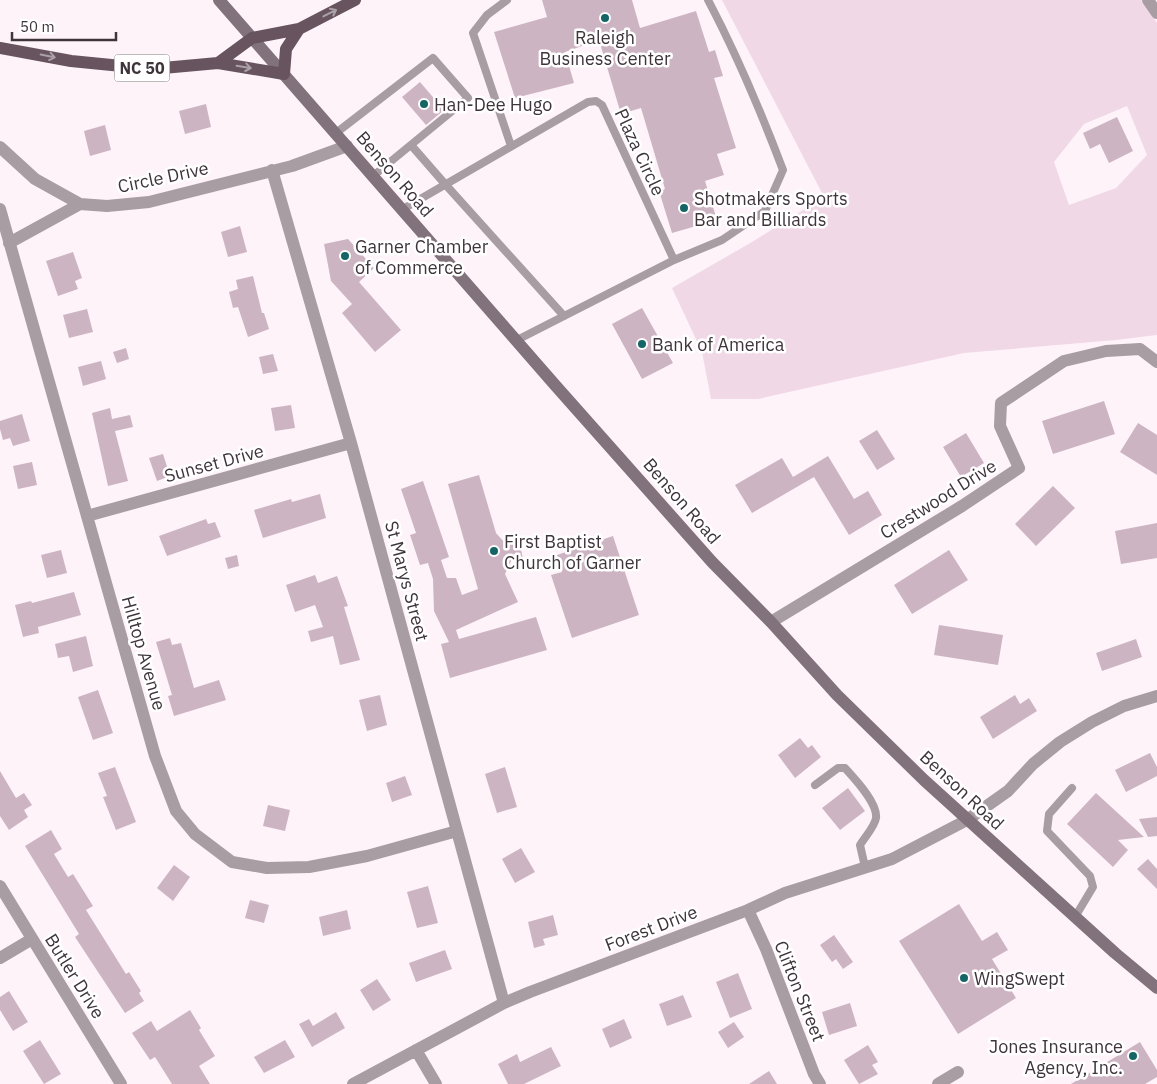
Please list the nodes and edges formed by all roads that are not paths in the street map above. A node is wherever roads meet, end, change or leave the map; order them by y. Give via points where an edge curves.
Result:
1 (219, 0) edge
2 (355, 0) edge
3 (507, 0) edge
4 (708, 0) edge
5 (1148, 0) edge
6 (1157, 13) edge
7 (298, 29) junction
8 (252, 38) junction
9 (0, 48) edge
10 (218, 63) junction
11 (284, 74) junction
12 (336, 132) junction
13 (411, 145) junction
14 (347, 146) junction
15 (511, 146) junction
16 (0, 147) edge
17 (272, 170) junction
18 (373, 176) junction
19 (445, 184) junction
20 (80, 204) junction
21 (0, 208) edge
22 (403, 210) junction
23 (9, 243) junction
24 (674, 260) junction
25 (564, 316) junction
26 (517, 340) junction
27 (1157, 362) edge
28 (351, 444) junction
29 (87, 516) junction
30 (771, 622) junction
31 (1157, 696) edge
32 (815, 785) dead end
33 (1072, 788) dead end
34 (967, 820) junction
35 (457, 830) junction
36 (865, 867) junction
37 (0, 886) edge
38 (748, 910) junction
39 (1075, 917) junction
40 (32, 939) junction
41 (0, 958) edge
42 (1157, 988) edge
43 (504, 1003) junction
44 (416, 1050) junction
45 (958, 1072) dead end
46 (122, 1084) edge
47 (353, 1084) edge
48 (436, 1084) edge
49 (820, 1084) edge
50 (938, 1084) edge

1 - 8 main road, Benson Road
7 -> 2 main road
3 - 15 lane via 487,14 473,33
4 - 24 lane via 783,170 765,211 722,240
5 - 6 street
7 - 8 main road
7 - 11 main road via 286,49
8 - 10 main road
8 - 11 main road, Benson Road
9 -> 10 main road, NC 50 via 71,61 152,69
10 -> 11 main road, NC 50
11 - 12 main road, Benson Road
12 - 13 lane via 434,58 468,98
12 - 14 main road, Benson Road
13 - 18 lane
13 - 19 lane
14 - 17 street, Circle Drive
14 - 18 main road, Benson Road
15 - 19 lane, Plaza Circle
15 - 24 lane, Plaza Circle via 588,102 596,101 602,105
16 - 20 street, Circle Drive via 35,179
17 - 20 street, Circle Drive via 149,202 107,206
17 - 28 street, St Marys Street
18 - 22 main road, Benson Road
19 - 22 lane, Plaza Circle
19 - 25 lane
20 - 23 street
21 - 23 street, Hilltop Avenue
22 - 26 main road, Benson Road
23 - 29 street, Hilltop Avenue
24 - 25 lane
25 - 26 lane
26 - 30 main road, Benson Road via 712,562
27 - 30 street, Crestwood Drive via 1140,349 1106,351 1064,362 1001,404 1000,426 1019,468
28 - 29 street, Sunset Drive
28 - 35 street, St Marys Street
29 - 35 street, Hilltop Avenue via 155,756 176,811 195,834 232,862 267,868 309,867 368,856
30 - 34 main road, Benson Road via 837,694
31 - 34 street, Forest Drive via 1124,706 1060,742 1033,764 1008,791
32 - 36 lane via 838,768 845,768 876,811 876,820 860,845
33 - 39 lane via 1049,814 1047,831 1090,876 1092,888
34 - 36 street, Forest Drive via 892,859
34 - 39 main road, Benson Road
35 - 43 street, St Marys Street
36 - 38 street, Forest Drive via 785,893
37 - 40 street, Butler Drive
38 - 43 street, Forest Drive
38 - 49 street, Clifton Street
39 - 42 main road, Benson Road
40 - 41 street
40 - 46 street, Butler Drive
43 - 44 street, Forest Drive
44 - 47 street, Forest Drive
44 - 48 street
45 - 50 street

